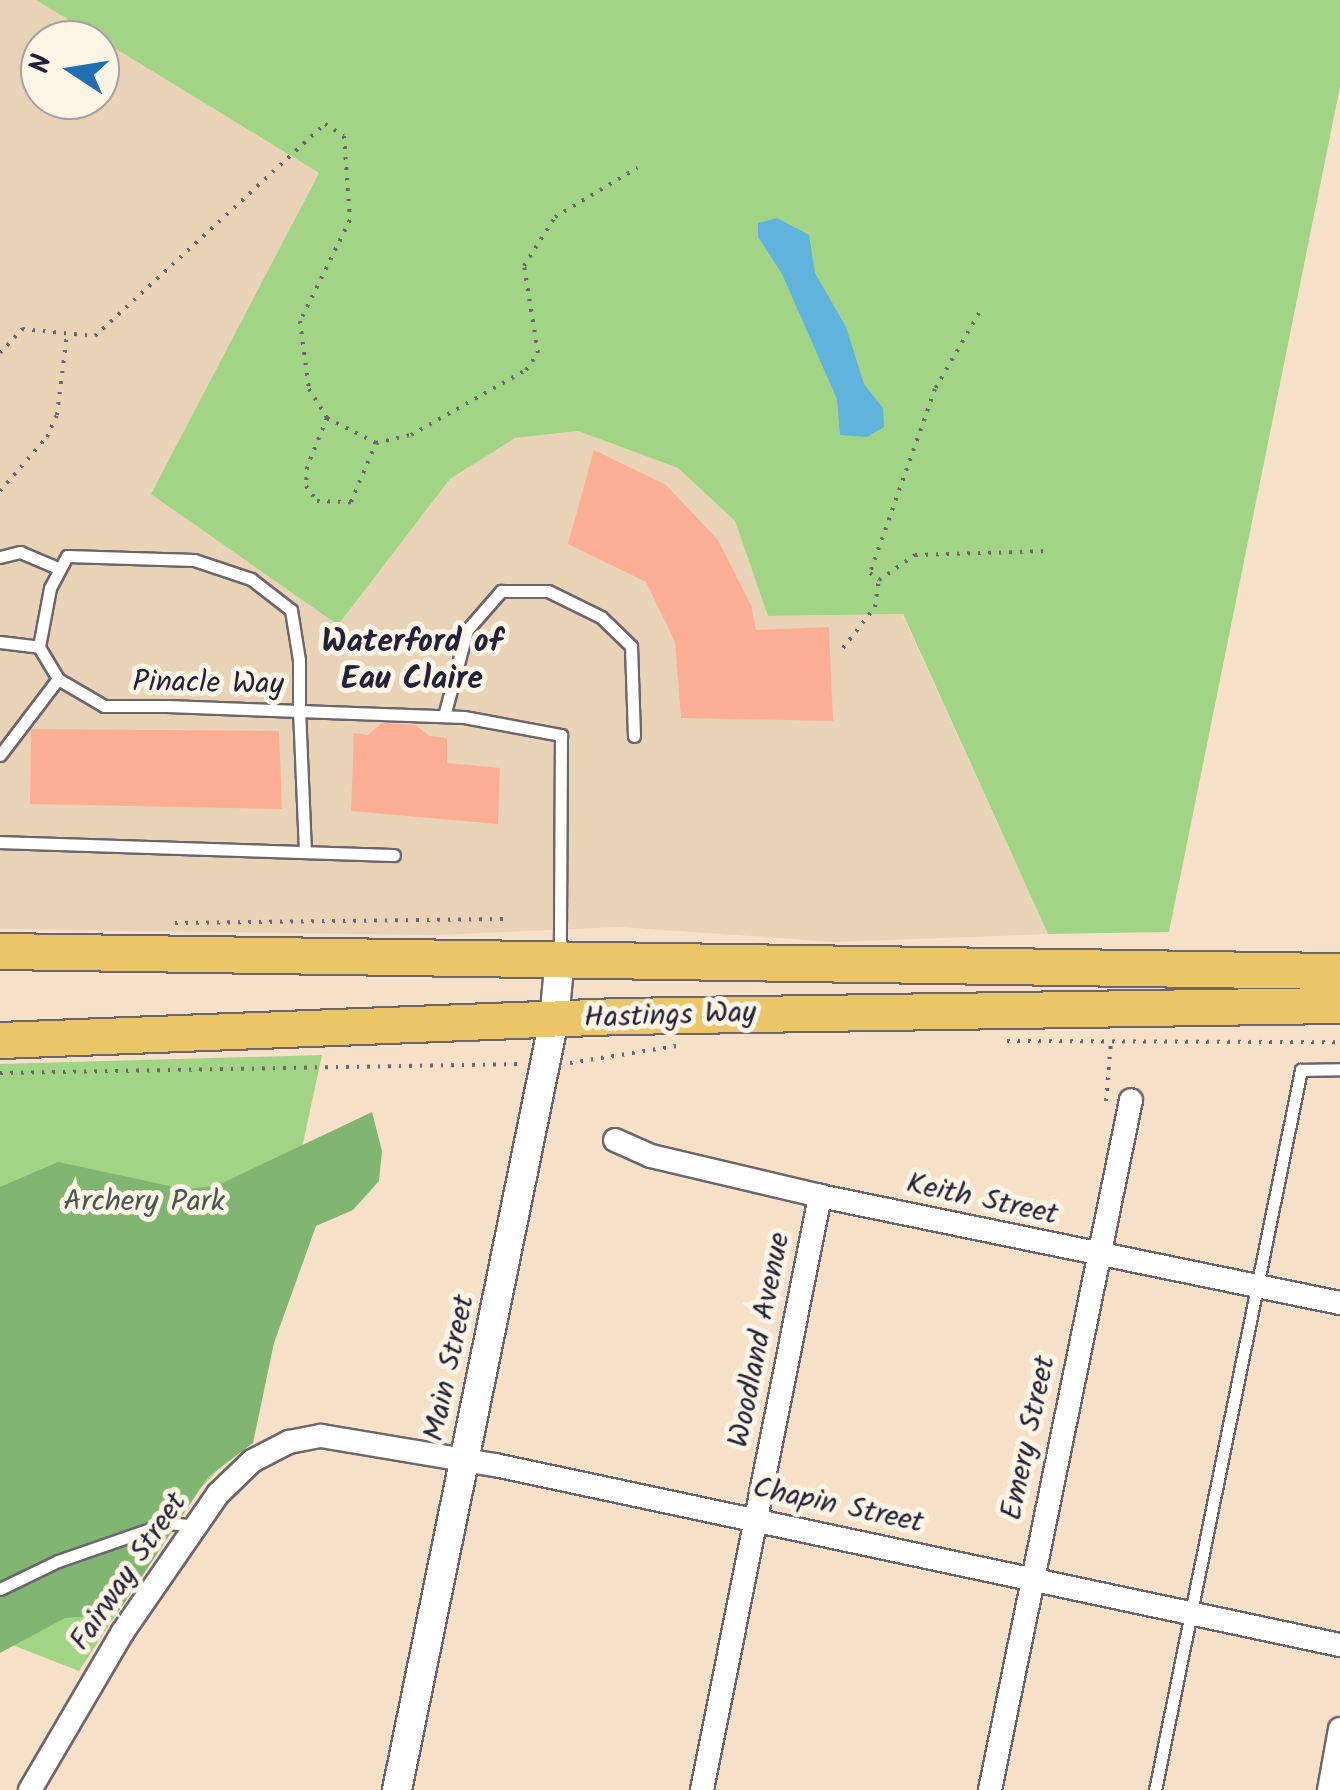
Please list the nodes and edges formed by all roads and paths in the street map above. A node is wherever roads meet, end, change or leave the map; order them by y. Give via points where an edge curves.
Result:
1 (638, 168) dead end
2 (979, 313) dead end
3 (66, 334) junction
4 (0, 354) edge
5 (327, 418) junction
6 (376, 443) junction
7 (0, 491) edge
8 (1048, 551) dead end
9 (0, 557) edge
10 (60, 569) junction
11 (878, 580) junction
12 (0, 642) edge
13 (39, 647) junction
14 (843, 648) dead end
15 (58, 679) junction
16 (299, 711) junction
17 (444, 716) junction
18 (634, 736) dead end
19 (0, 755) edge
20 (0, 842) edge
21 (305, 852) junction
22 (394, 855) dead end
23 (504, 920) dead end
24 (156, 924) dead end
25 (0, 951) edge
26 (560, 958) junction
27 (1340, 971) edge
28 (1340, 1005) edge
29 (554, 1020) junction
30 (0, 1040) edge
31 (989, 1040) dead end
32 (1340, 1042) edge
33 (696, 1043) dead end
34 (545, 1064) junction
35 (1340, 1069) edge
36 (0, 1073) edge
37 (1131, 1100) dead end
38 (614, 1140) dead end
39 (820, 1196) junction
40 (1098, 1257) junction
41 (1261, 1288) junction
42 (1340, 1303) edge
43 (320, 1436) joint
44 (464, 1459) junction
45 (754, 1518) junction
46 (195, 1526) junction
47 (1030, 1579) junction
48 (0, 1589) edge
49 (1190, 1613) junction
50 (1340, 1645) edge
51 (1340, 1728) edge
52 (30, 1790) edge
53 (398, 1790) edge
54 (702, 1790) edge
55 (990, 1790) edge
56 (1155, 1790) edge
57 (1329, 1790) edge

1 - 6 path via 555,217 524,266 538,353 526,370 412,434
2 - 11 path via 928,406 872,562 872,579
3 - 4 path via 22,329
3 - 5 path via 95,336 325,124 344,136 350,220 306,302 300,354
3 - 7 path via 48,438
5 - 6 path
5 - 6 path via 307,466 306,486 316,501 351,502
8 - 11 path via 914,555
9 - 10 lane via 20,552
10 - 13 lane
10 - 16 lane, Pinacle Way via 67,556 194,560 251,579 291,610
11 - 14 path via 875,607
12 - 13 lane
13 - 15 lane, Pinacle Way
15 - 16 lane, Pinacle Way via 104,706
15 - 19 lane
16 - 17 lane, Pinacle Way
16 - 21 lane
17 - 18 lane via 466,630 501,591 548,591 602,618 631,646
17 - 26 lane, Pinacle Way via 561,735
20 - 21 lane
21 - 22 lane
23 - 24 path
25 - 26 main road, Hastings Way
26 - 27 main road, Hastings Way
26 - 29 street, Main Street
28 - 29 main road, Hastings Way
29 - 30 main road, Hastings Way
29 - 34 street, Main Street
31 - 32 path
33 - 34 path via 610,1061
34 - 36 path
34 - 44 street, Main Street
35 - 41 lane via 1300,1070
37 - 40 street, Emery Street
38 - 39 street, Keith Street via 651,1156
39 - 40 street, Keith Street
39 - 45 street, Woodland Avenue
40 - 41 street, Keith Street
40 - 47 street, Emery Street
41 - 42 street, Keith Street
41 - 49 lane
43 - 44 street, Chapin Street
43 - 46 street, Fairway Street via 252,1460
44 - 45 street, Chapin Street
44 - 53 street, Main Street
45 - 47 street, Chapin Street
45 - 54 street, Woodland Avenue
46 - 48 lane via 168,1524 58,1561
46 - 52 street, Fairway Street via 122,1633
47 - 49 street, Chapin Street
47 - 55 street, Emery Street
49 - 50 street, Chapin Street
49 - 56 lane
51 - 57 street

